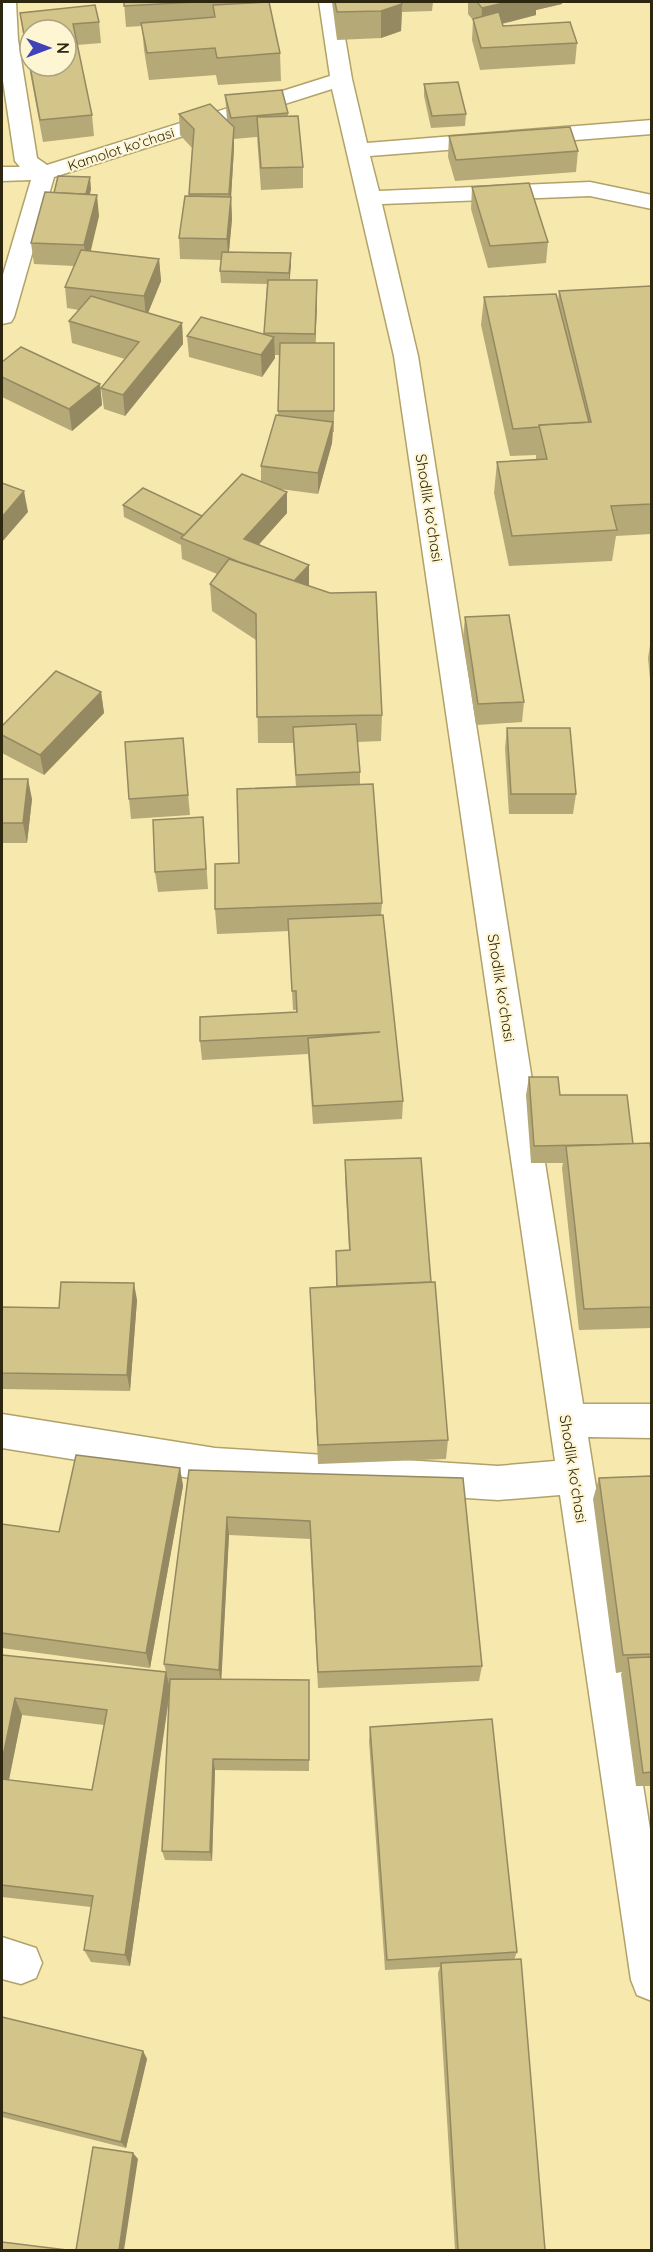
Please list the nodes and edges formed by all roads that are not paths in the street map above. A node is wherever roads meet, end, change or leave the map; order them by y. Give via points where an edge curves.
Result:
1 (6, 2) edge
2 (329, 2) edge
3 (340, 79) junction
4 (651, 127) edge
5 (358, 150) junction
6 (44, 173) junction
7 (2, 174) edge
8 (368, 198) junction
9 (651, 202) edge
10 (2, 317) edge
11 (566, 1420) junction
12 (651, 1421) edge
13 (2, 1431) edge
14 (574, 1477) junction
15 (651, 1980) edge

1 - 6 street via 7,40 26,161
2 - 3 street, Shodlik koʻchasi
3 - 5 street, Shodlik koʻchasi
3 - 6 street, Kamolot koʻchasi
4 - 5 street
5 - 8 street, Shodlik koʻchasi
6 - 7 street, Kamolot koʻchasi
6 - 10 street
8 - 9 street via 590,189
8 - 11 street, Shodlik koʻchasi via 406,356
11 - 12 street
11 - 14 street, Shodlik koʻchasi
13 - 14 street via 215,1465 498,1483
14 - 15 street, Shodlik koʻchasi

